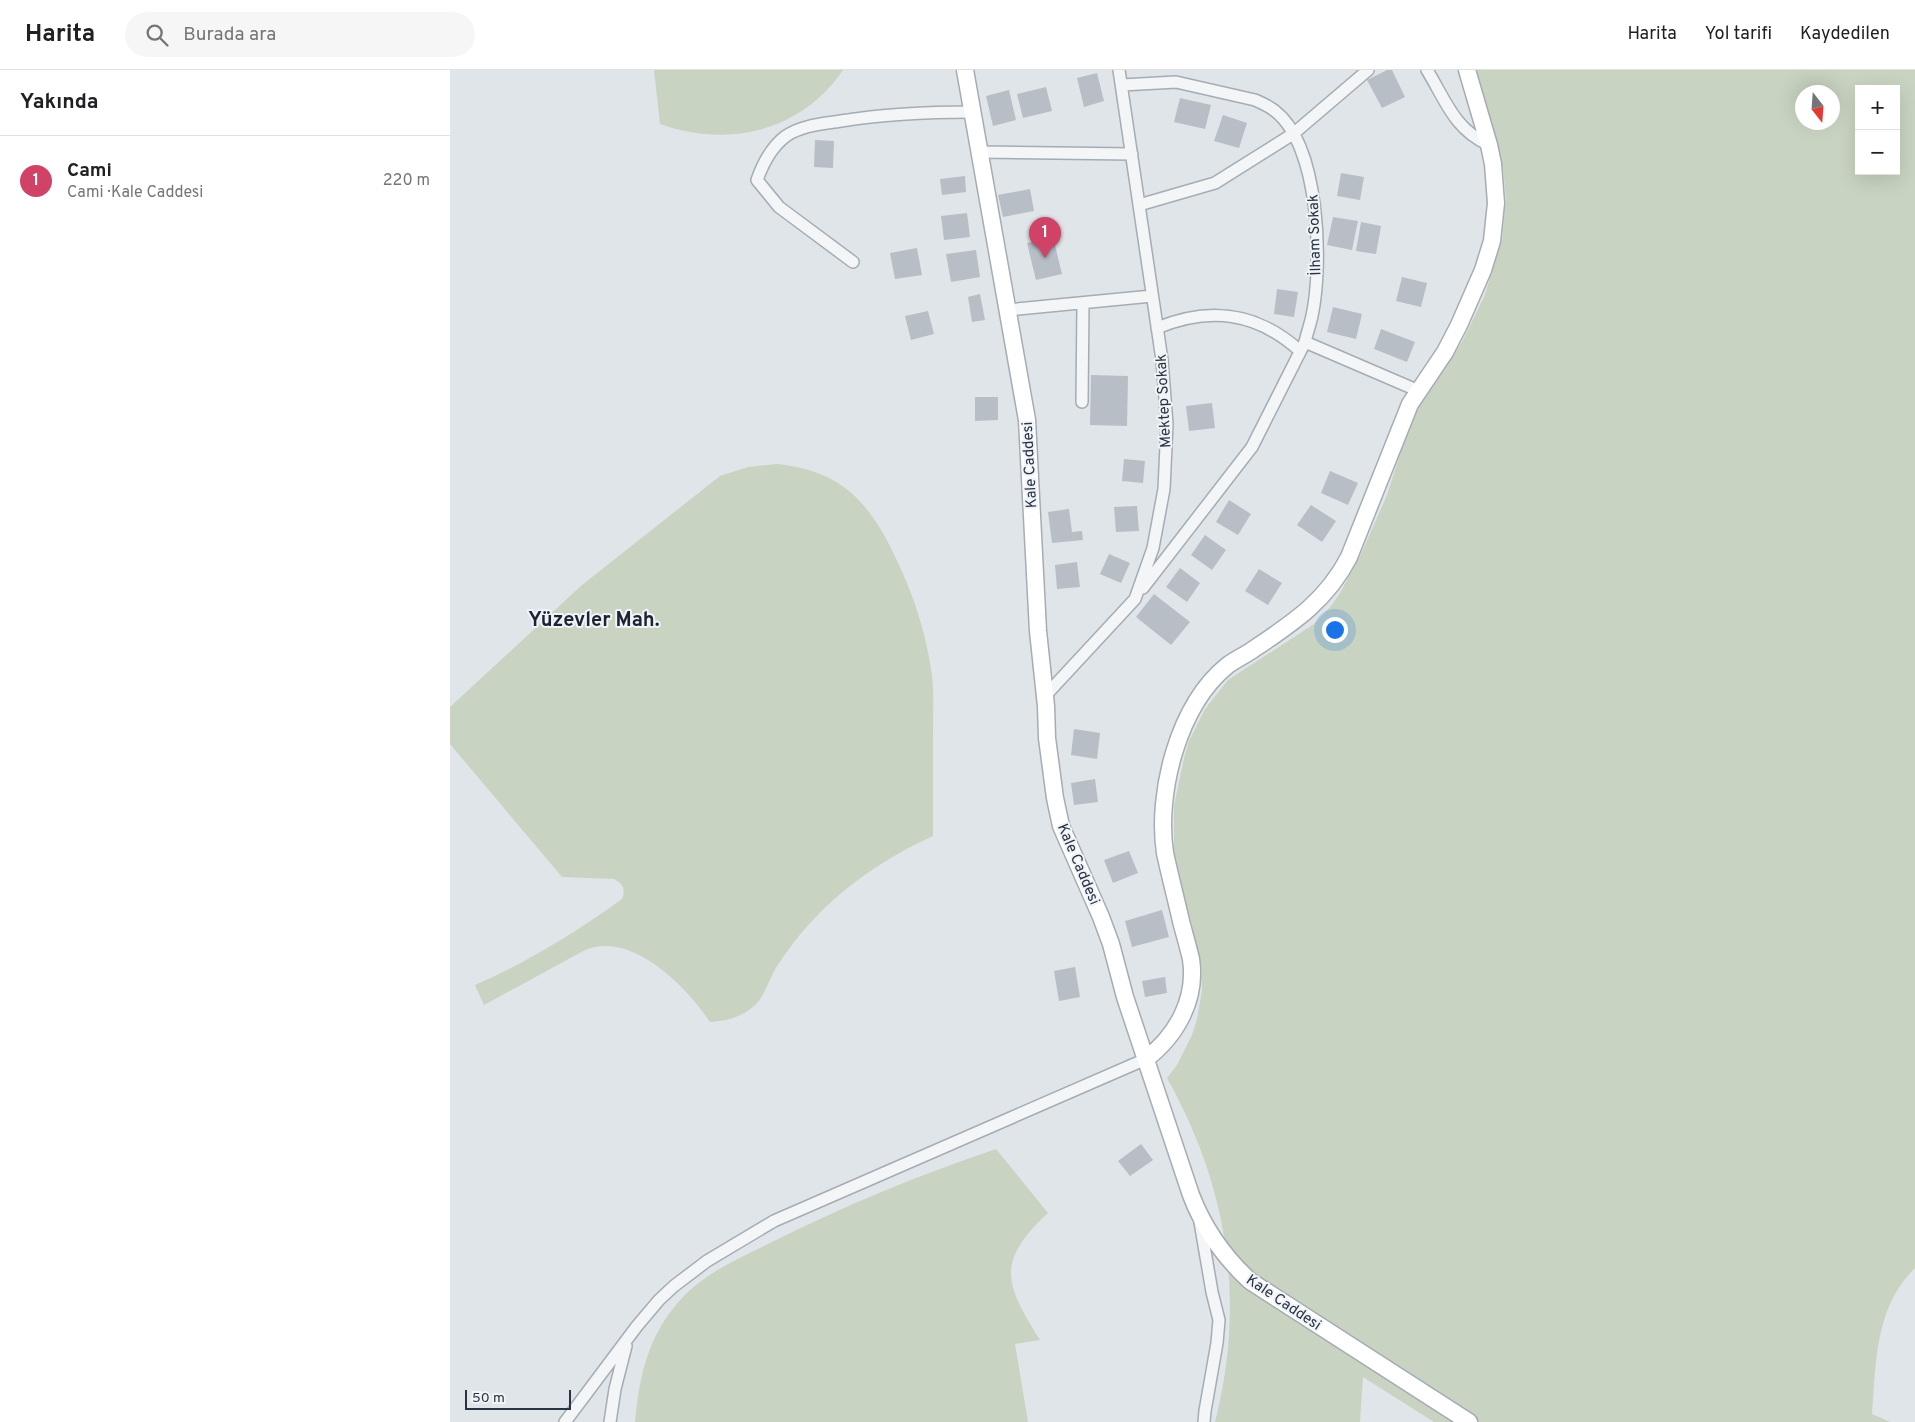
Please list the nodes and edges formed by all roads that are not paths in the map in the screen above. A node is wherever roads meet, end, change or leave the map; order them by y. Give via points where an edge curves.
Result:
1 (965, 70) edge
2 (1119, 70) edge
3 (1368, 70) edge
4 (1427, 70) edge
5 (1467, 70) edge
6 (1122, 85) junction
7 (972, 112) junction
8 (1293, 134) junction
9 (1489, 145) junction
10 (979, 152) junction
11 (1132, 154) junction
12 (1139, 205) junction
13 (852, 262) dead end
14 (1152, 296) junction
15 (1083, 303) junction
16 (1007, 310) junction
17 (1157, 328) junction
18 (1302, 346) junction
19 (1419, 391) junction
20 (1082, 402) dead end
21 (1135, 599) junction
22 (1045, 696) junction
23 (1146, 1059) junction
24 (1198, 1213) junction
25 (628, 1340) junction
26 (565, 1422) edge
27 (610, 1422) edge
28 (1204, 1422) edge
29 (1469, 1422) edge

1 - 7 street, Kale Caddesi
2 - 6 street, Mektep Sokak
3 - 8 street
4 - 9 street via 1457,122 1472,136
5 - 9 street
6 - 8 street, İlham Sokak via 1176,82 1255,100 1275,111
6 - 11 street, Mektep Sokak
7 - 10 street, Kale Caddesi
7 - 13 street via 898,114 805,127 786,137 771,151 757,180 779,207
8 - 12 street via 1215,183
8 - 18 street, İlham Sokak via 1306,167 1316,216 1316,287 1312,316
9 - 19 street via 1496,203 1487,259 1460,324
10 - 11 street
10 - 16 street, Kale Caddesi
11 - 12 street, Mektep Sokak
12 - 14 street, Mektep Sokak
14 - 15 street
14 - 17 street, Mektep Sokak
15 - 16 street
15 - 20 street
16 - 22 street, Kale Caddesi via 1027,420 1038,631
17 - 18 street via 1187,318 1233,316 1263,325
17 - 21 street, Mektep Sokak via 1167,416 1164,489 1153,548
18 - 19 street
18 - 21 street, İlham Sokak via 1252,447
19 - 23 street via 1410,404 1349,558 1332,586 1306,612 1220,673 1202,695 1181,734 1165,794 1162,836 1191,959 1191,990 1175,1030
21 - 22 street, Mektep Sokak
22 - 23 street, Kale Caddesi via 1050,770 1061,826 1101,917
23 - 24 street, Kale Caddesi
23 - 25 street via 767,1225 707,1261 674,1286
24 - 28 street via 1219,1320
24 - 29 street, Kale Caddesi via 1216,1244 1250,1281
25 - 26 street
25 - 27 street

